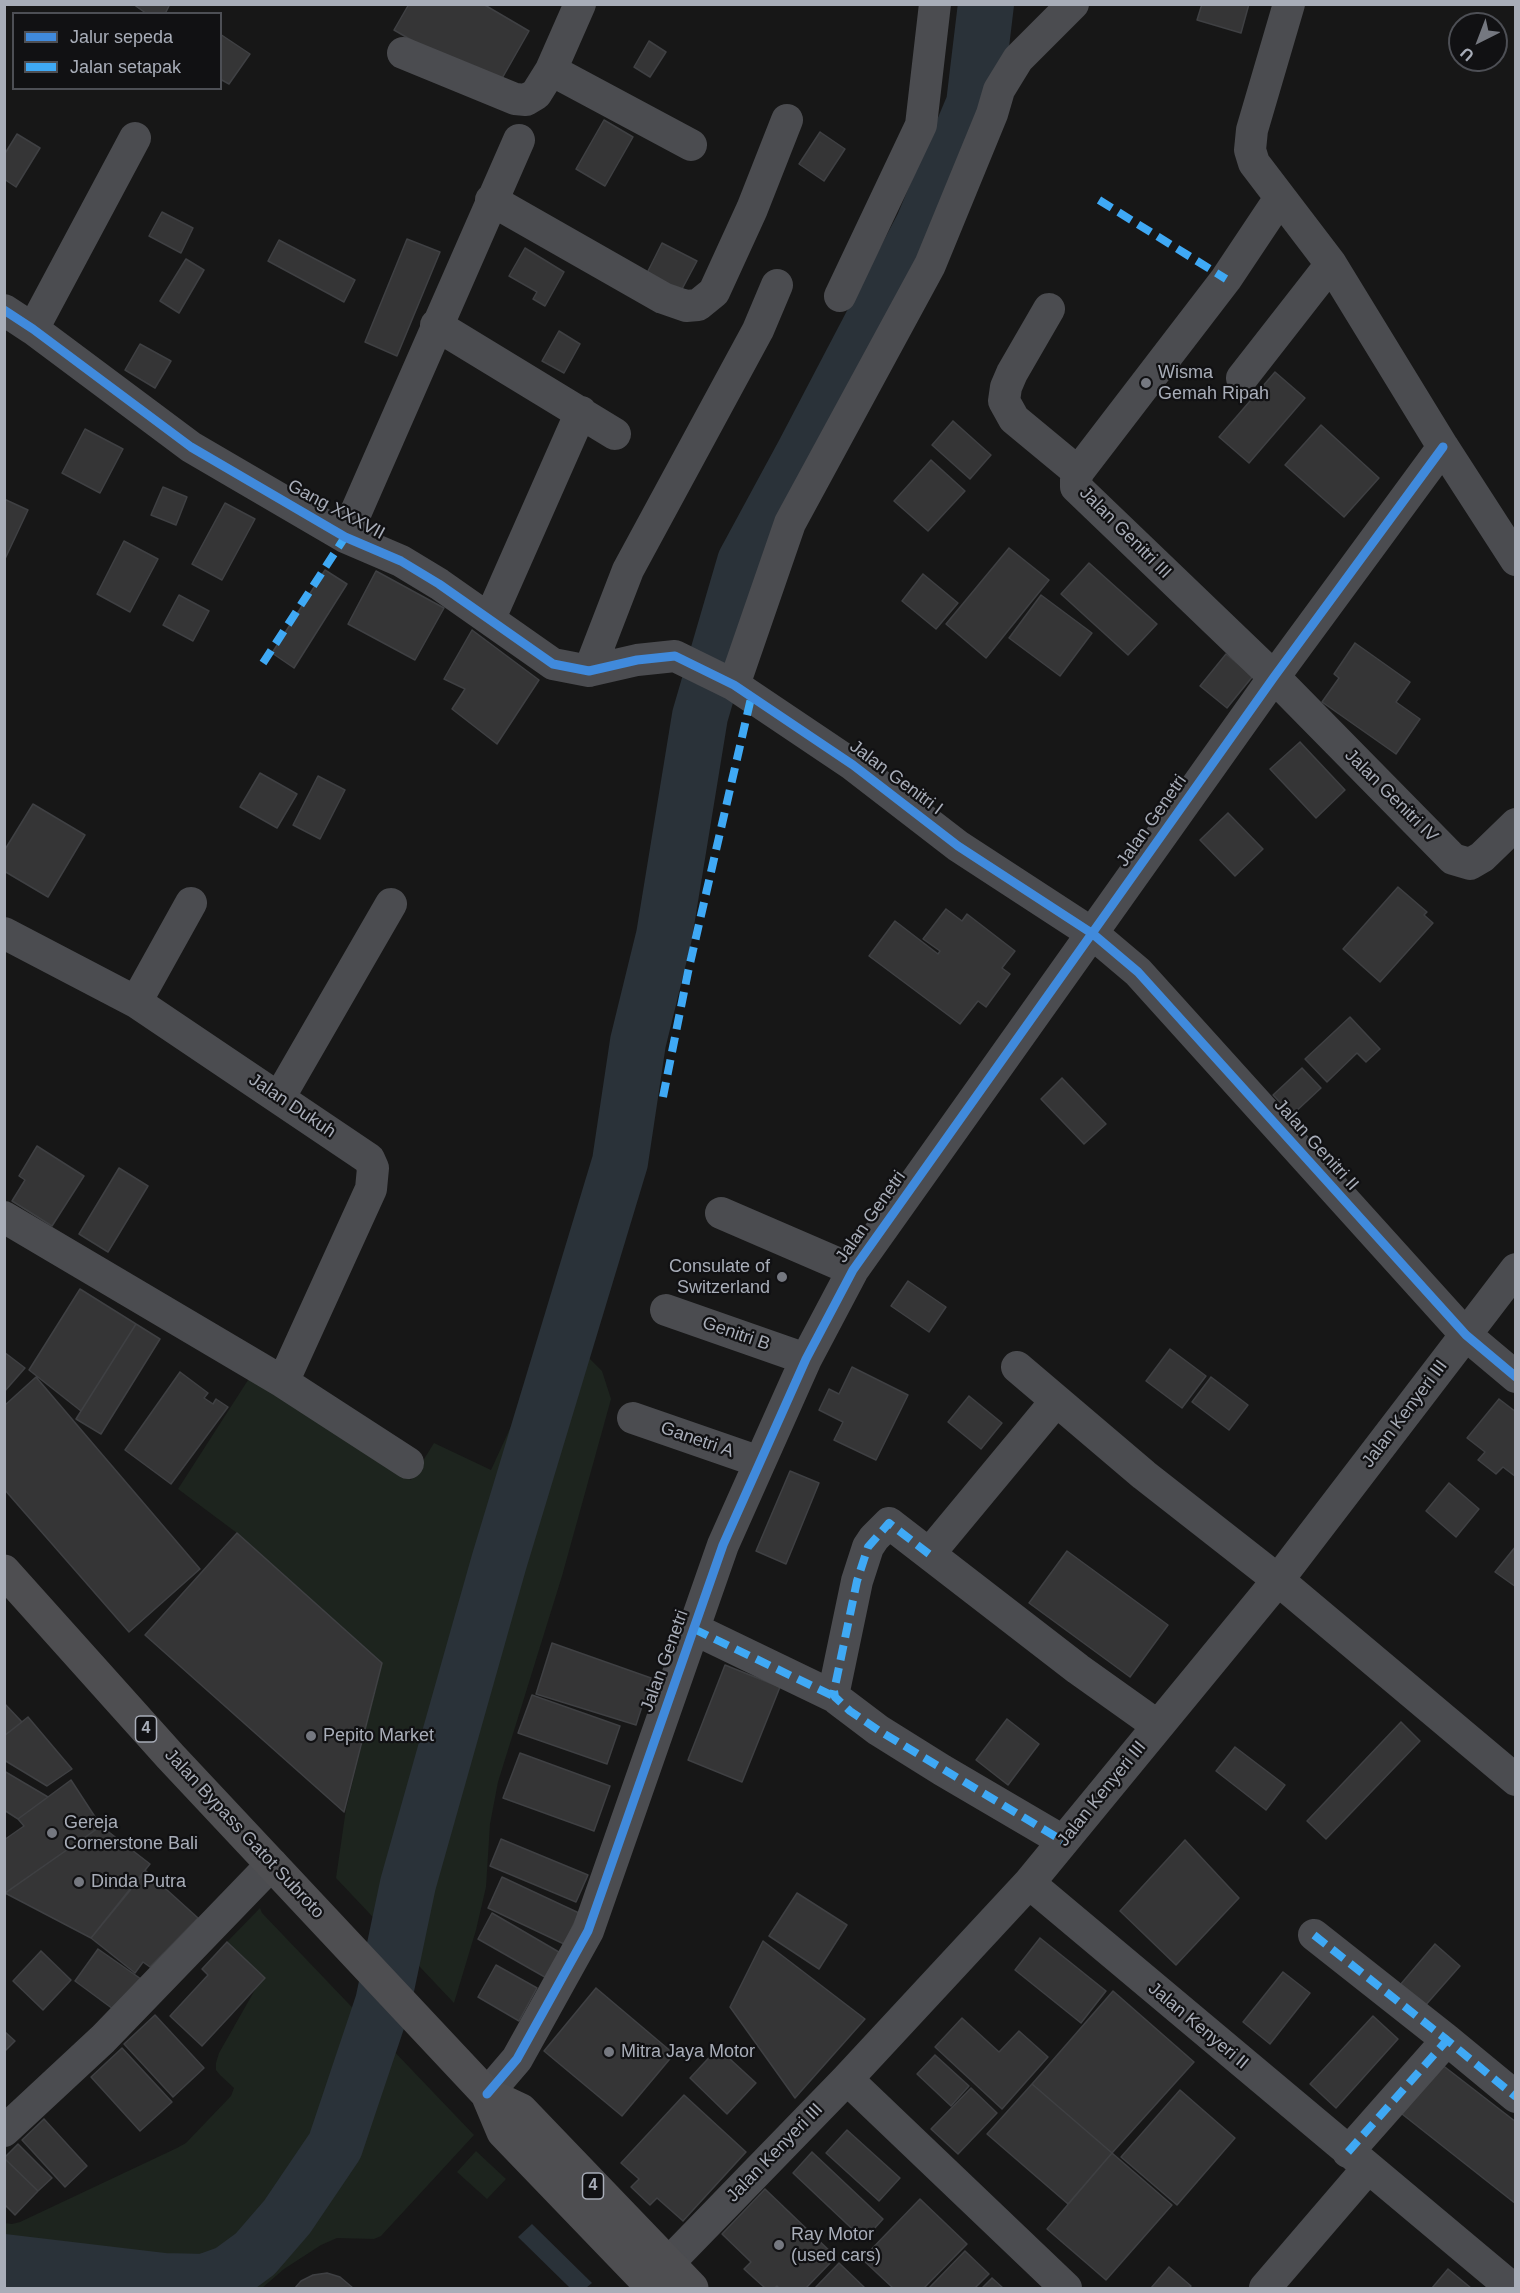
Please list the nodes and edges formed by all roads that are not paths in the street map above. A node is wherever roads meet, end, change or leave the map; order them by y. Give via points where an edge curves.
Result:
1 (580, 4) edge
2 (936, 4) edge
3 (1073, 4) edge
4 (1290, 4) edge
5 (403, 53) dead end
6 (552, 70) junction
7 (787, 120) dead end
8 (135, 138) dead end
9 (519, 140) dead end
10 (691, 145) dead end
11 (1280, 198) junction
12 (491, 200) junction
13 (1331, 264) junction
14 (777, 285) dead end
15 (840, 296) dead end
16 (1049, 309) dead end
17 (4, 310) edge
18 (436, 325) junction
19 (33, 329) junction
20 (1242, 378) dead end
21 (581, 412) junction
22 (615, 434) dead end
23 (1443, 447) junction
24 (1078, 472) junction
25 (345, 537) junction
26 (1515, 560) edge
27 (490, 618) junction
28 (675, 656) joint
29 (590, 671) junction
30 (1274, 677) junction
31 (731, 683) junction
32 (1515, 824) edge
33 (191, 903) dead end
34 (391, 904) dead end
35 (4, 933) edge
36 (1093, 934) junction
37 (136, 1002) junction
38 (279, 1098) junction
39 (720, 1213) dead end
40 (4, 1217) edge
41 (1515, 1269) edge
42 (853, 1270) junction
43 (666, 1310) dead end
44 (1466, 1335) junction
45 (806, 1359) junction
46 (1017, 1367) dead end
47 (1515, 1377) edge
48 (284, 1382) junction
49 (1056, 1401) junction
50 (633, 1418) dead end
51 (760, 1462) junction
52 (408, 1463) dead end
53 (929, 1554) junction
54 (4, 1571) edge
55 (1278, 1580) junction
56 (694, 1629) junction
57 (835, 1697) junction
58 (1158, 1726) junction
59 (1515, 1780) edge
60 (1063, 1841) junction
61 (282, 1875) junction
62 (1029, 1883) junction
63 (1314, 1935) dead end
64 (1447, 2040) junction
65 (847, 2079) junction
66 (487, 2094) junction
67 (1515, 2097) edge
68 (4, 2131) edge
69 (1358, 2160) junction
70 (656, 2279) edge
71 (692, 2289) edge
72 (1066, 2289) edge
73 (1265, 2289) edge
74 (1512, 2289) edge

1 - 6 street
2 - 15 street via 921,125
3 - 31 street via 1018,59 999,90 930,265 790,523
4 - 11 street via 1252,130 1250,150 1254,163
5 - 6 street via 515,99 526,100 536,94
6 - 10 street
7 - 12 street via 714,292 698,305 686,306 663,298
8 - 19 street
9 - 12 street
11 - 13 street
11 - 24 street, Jalan Genitri III via 1226,279
12 - 18 street
13 - 20 street
13 - 23 street
14 - 29 street via 758,330 628,570
16 - 24 street via 1012,373 1004,401 1014,419
17 - 19 street, Gang XXXVII
18 - 21 street
18 - 25 street
19 - 25 street, Gang XXXVII via 191,447
21 - 22 street
21 - 27 street
23 - 26 street
23 - 30 street, Jalan Genetri
24 - 30 street, Jalan Genitri III via 1076,487 1084,496
25 - 27 street, Gang XXXVII via 401,561
27 - 29 street, Gang XXXVII via 553,664
28 - 29 street, Gang XXXVII
28 - 31 street, Jalan Genitri I
30 - 32 street, Jalan Genitri IV via 1453,859 1470,864
30 - 36 street, Jalan Genetri
31 - 36 street, Jalan Genitri I via 853,765 958,846
33 - 37 street
34 - 38 street
35 - 37 street, Jalan Dukuh
36 - 42 street, Jalan Genetri
36 - 44 street, Jalan Genitri II via 1138,972
37 - 38 street, Jalan Dukuh
38 - 48 street, Jalan Dukuh via 369,1159 373,1168 371,1189
39 - 42 street
40 - 48 street
41 - 44 street, Jalan Kenyeri III
42 - 45 street, Jalan Genetri
43 - 45 street, Genitri B
44 - 47 street, Jalan Genitri II
44 - 55 street, Jalan Kenyeri III
45 - 51 street, Jalan Genetri
46 - 49 street
48 - 52 street
49 - 53 street
49 - 55 street
50 - 51 street, Ganetri A
51 - 56 street, Jalan Genetri via 723,1545
53 - 57 street via 889,1523 868,1547 856,1581
53 - 58 street
54 - 61 highway, Jalan Bypass Gatot Subroto / 4
55 - 58 street, Jalan Kenyeri III
55 - 59 street
56 - 57 street
56 - 66 street, Jalan Genetri via 588,1931 517,2059
57 - 60 street via 888,1735
58 - 60 street, Jalan Kenyeri III
60 - 62 street, Jalan Kenyeri III
61 - 66 highway, Jalan Bypass Gatot Subroto / 4
61 - 68 street
62 - 65 street, Jalan Kenyeri III
62 - 69 street, Jalan Kenyeri II
63 - 64 street
64 - 67 street
64 - 69 street
65 - 70 street, Jalan Kenyeri III
65 - 72 street
66 - 70 highway, Jalan Bypass Gatot Subroto / 4 via 503,2132
69 - 73 street
69 - 74 street, Jalan Kenyeri II
70 - 71 highway, Jalan Bypass Gatot Subroto / 4

